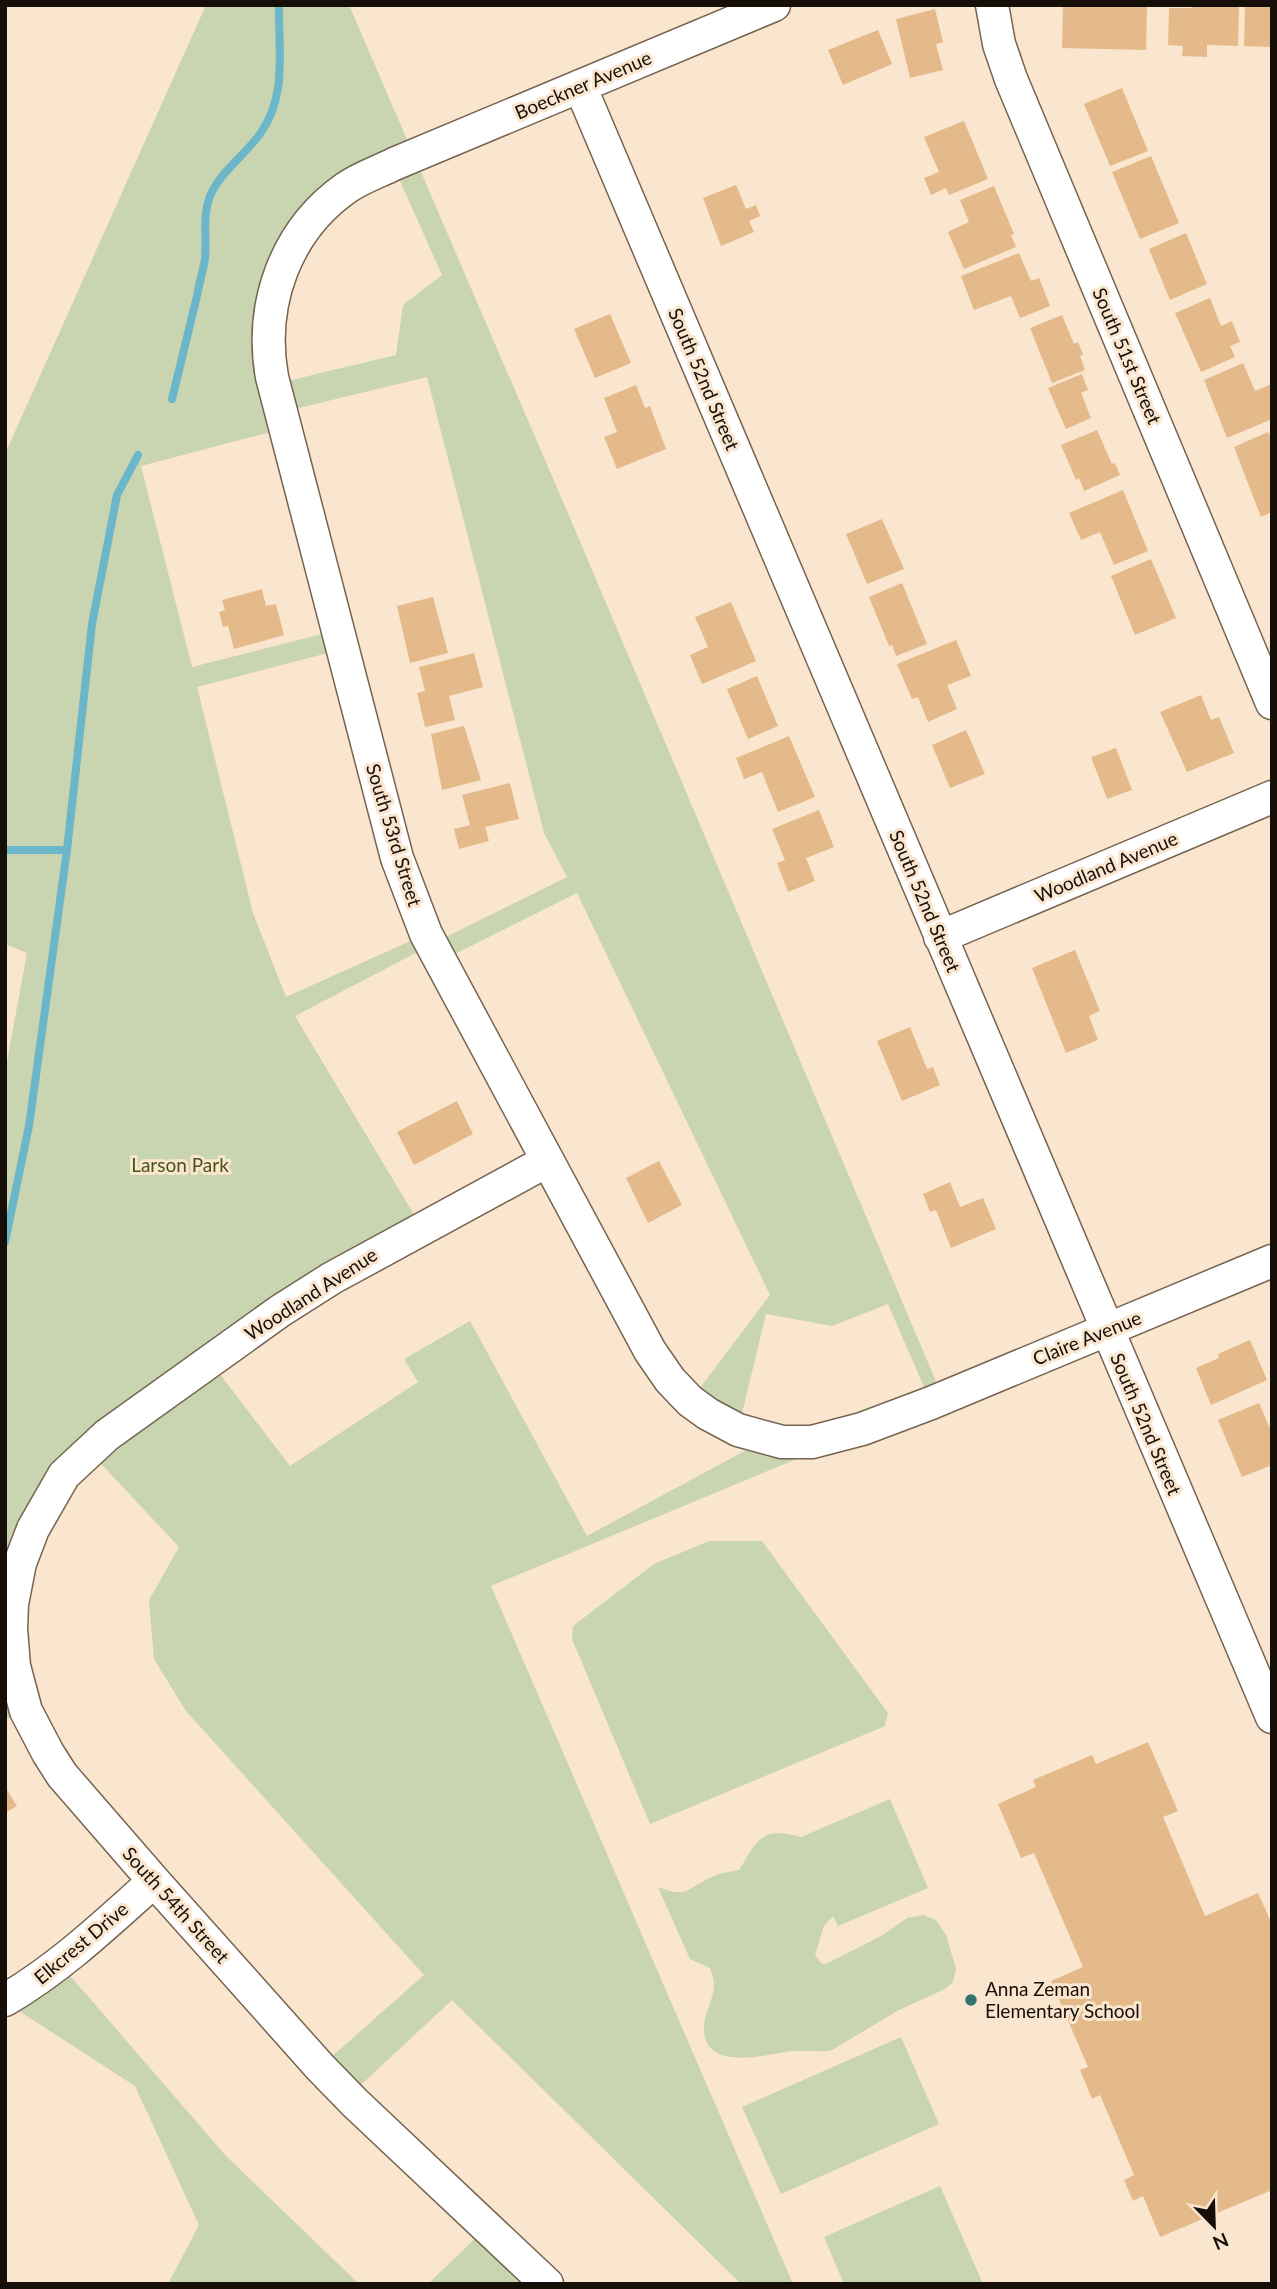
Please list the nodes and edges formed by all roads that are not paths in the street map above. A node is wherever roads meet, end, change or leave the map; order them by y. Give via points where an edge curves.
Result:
1 (774, 5) edge
2 (992, 5) edge
3 (580, 86) junction
4 (394, 164) joint
5 (1272, 703) edge
6 (1272, 797) edge
7 (940, 937) junction
8 (547, 1161) junction
9 (1272, 1261) edge
10 (1107, 1331) junction
11 (902, 1415) joint
12 (89, 1450) joint
13 (1272, 1717) edge
14 (154, 1881) junction
15 (5, 2000) edge
16 (547, 2284) edge

1 - 3 street, Boeckner Avenue
2 - 5 street, South 51st Street via 1011,79
3 - 4 street, Boeckner Avenue
3 - 7 street, South 52nd Street
4 - 8 street, South 53rd Street via 343,190 299,235 273,294 269,360 405,884 426,934
6 - 7 street, Woodland Avenue
7 - 10 street, South 52nd Street
8 - 11 street, South 53rd Street via 659,1365 708,1415 748,1434 811,1442
8 - 12 street, Woodland Avenue via 332,1278
9 - 10 street, Claire Avenue
10 - 11 street, Claire Avenue
10 - 13 street, South 52nd Street
12 - 14 street, South 54th Street via 64,1475 25,1548 12,1604 14,1666 26,1711 55,1764
14 - 15 street, Elkcrest Drive via 66,1959
14 - 16 street, South 54th Street via 355,2103

